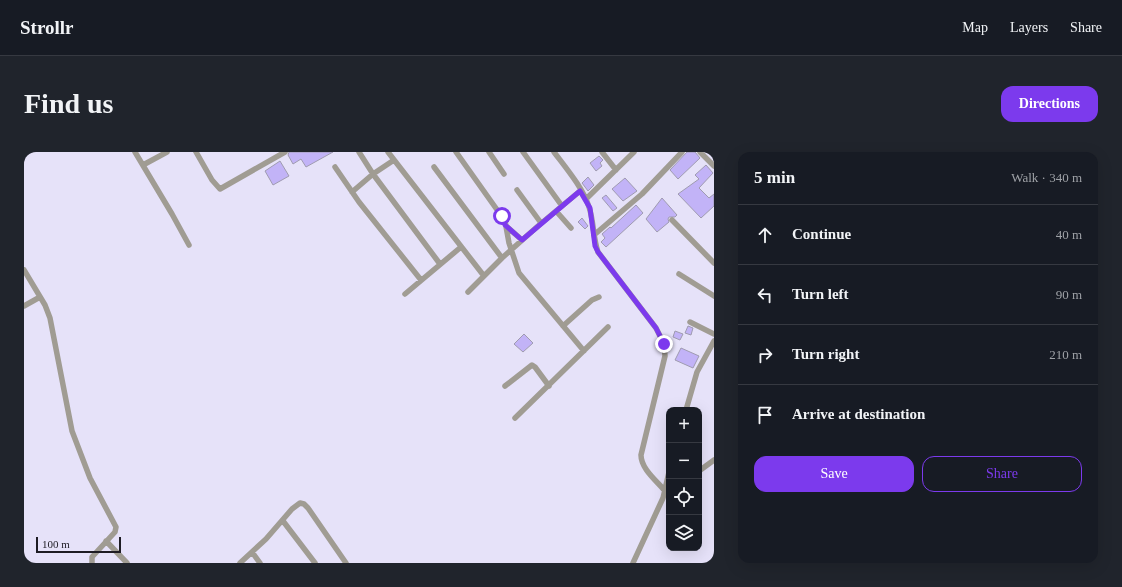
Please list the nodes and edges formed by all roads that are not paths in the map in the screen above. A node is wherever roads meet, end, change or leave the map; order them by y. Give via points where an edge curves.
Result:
1 (135, 152) edge
2 (167, 152) edge
3 (196, 152) edge
4 (285, 152) edge
5 (359, 152) edge
6 (388, 152) edge
7 (456, 152) edge
8 (489, 152) edge
9 (523, 152) edge
10 (554, 152) edge
11 (602, 152) edge
12 (634, 152) edge
13 (682, 152) edge
14 (700, 152) edge
15 (394, 160) junction
16 (143, 165) junction
17 (714, 166) edge
18 (335, 167) dead end
19 (434, 167) dead end
20 (616, 170) junction
21 (373, 174) junction
22 (504, 174) dead end
23 (517, 190) dead end
24 (580, 191) junction
25 (352, 192) junction
26 (586, 199) junction
27 (562, 206) junction
28 (556, 211) junction
29 (672, 220) dead end
30 (541, 223) junction
31 (505, 225) junction
32 (571, 228) dead end
33 (594, 234) junction
34 (522, 240) junction
35 (189, 245) dead end
36 (461, 248) junction
37 (512, 250) junction
38 (502, 258) junction
39 (714, 262) edge
40 (440, 264) junction
41 (24, 270) edge
42 (679, 274) dead end
43 (484, 276) junction
44 (421, 280) junction
45 (468, 292) dead end
46 (405, 294) dead end
47 (714, 296) edge
48 (40, 297) junction
49 (598, 297) dead end
50 (24, 306) edge
51 (690, 322) dead end
52 (563, 326) junction
53 (608, 327) dead end
54 (714, 334) edge
55 (714, 342) edge
56 (584, 351) junction
57 (505, 386) dead end
58 (549, 386) junction
59 (687, 407) edge
60 (516, 418) dead end
61 (714, 460) edge
62 (702, 469) edge
63 (666, 493) edge
64 (283, 520) junction
65 (106, 541) junction
66 (252, 552) junction
67 (92, 563) edge
68 (127, 563) edge
69 (240, 563) edge
70 (260, 563) edge
71 (315, 563) edge
72 (346, 563) edge
73 (633, 563) edge

1 - 16 street
2 - 16 street
3 - 4 street via 220,189
5 - 21 street
6 - 15 street
7 - 31 street via 502,216
8 - 22 street
9 - 27 street
10 - 24 street
11 - 20 street
12 - 20 street
13 - 33 street via 642,194
14 - 17 street
15 - 21 street
15 - 36 street
16 - 35 street
18 - 25 street
19 - 38 street
20 - 26 street
21 - 25 street
21 - 40 street
23 - 30 street
24 - 26 street
24 - 27 street
25 - 44 street
26 - 33 street
27 - 28 street
28 - 30 street
28 - 32 street
29 - 39 street
30 - 34 street
31 - 34 street
31 - 37 street
33 - 63 street via 595,246 602,259 656,328 664,344 665,356 641,461
34 - 37 street
36 - 40 street
36 - 43 street
37 - 38 street
37 - 52 street via 519,273
38 - 43 street
40 - 44 street
41 - 48 street
42 - 47 street
43 - 45 street
44 - 46 street
48 - 50 street
48 - 65 street via 50,318 72,431 90,478 116,527 115,532
49 - 52 street
51 - 54 street
52 - 56 street
53 - 56 street
55 - 59 street via 697,372
56 - 58 street
57 - 58 street via 532,365
58 - 60 street
61 - 62 street
63 - 73 street
64 - 66 street
64 - 71 street
64 - 72 street via 297,505 304,504
65 - 67 street via 92,557
65 - 68 street
66 - 69 street
66 - 70 street

